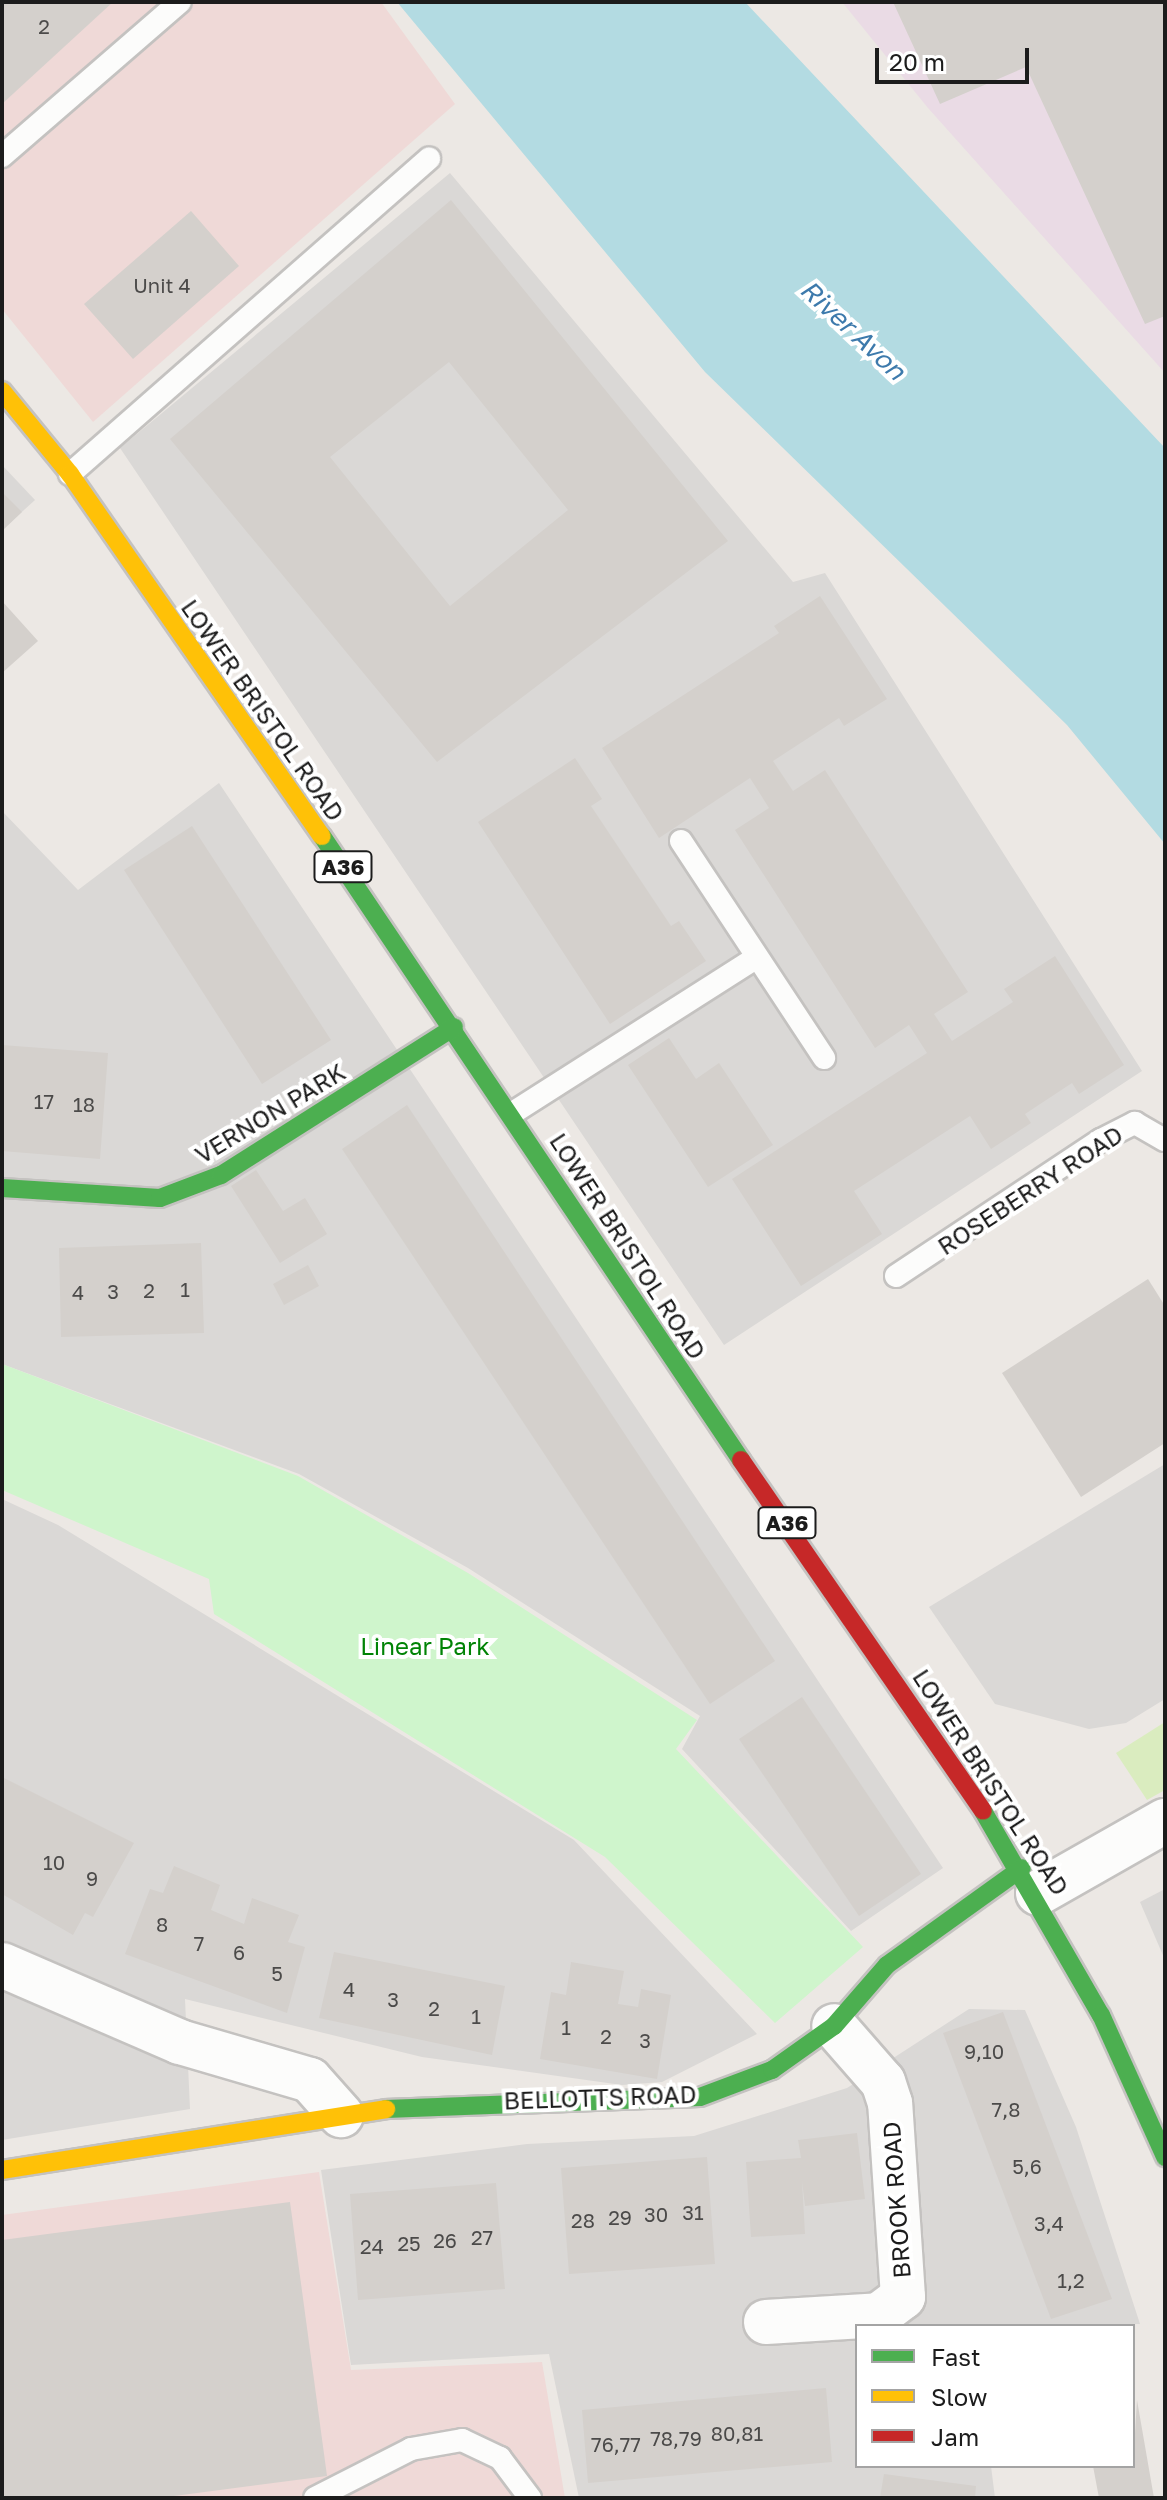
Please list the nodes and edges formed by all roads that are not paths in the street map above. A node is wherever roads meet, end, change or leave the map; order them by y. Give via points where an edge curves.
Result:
1 (180, 2) edge
2 (2, 156) edge
3 (429, 159) dead end
4 (2, 391) edge
5 (70, 474) junction
6 (681, 841) dead end
7 (757, 957) junction
8 (454, 1027) junction
9 (824, 1058) dead end
10 (514, 1112) junction
11 (1165, 1140) edge
12 (2, 1188) edge
13 (896, 1276) dead end
14 (1165, 1821) edge
15 (1030, 1881) junction
16 (2, 1965) edge
17 (834, 2026) junction
18 (341, 2115) junction
19 (1165, 2157) edge
20 (2, 2170) edge
21 (766, 2322) dead end
22 (315, 2498) edge
23 (530, 2498) edge

1 - 2 lane
3 - 5 lane
4 - 5 main road, LOWER BRISTOL ROAD / A36
5 - 8 main road, LOWER BRISTOL ROAD / A36
6 - 7 lane
7 - 9 lane
7 - 10 lane
8 - 10 main road, LOWER BRISTOL ROAD / A36
8 - 12 main road, VERNON PARK via 221,1175 160,1198
10 - 15 main road, LOWER BRISTOL ROAD / A36 via 668,1354
11 - 13 lane, ROSEBERRY ROAD via 1135,1123 1101,1140
14 - 15 street
15 - 17 main road, BELLOTTS ROAD via 887,1965
15 - 19 main road, LOWER BRISTOL ROAD / A36
16 - 18 street via 180,2042 310,2080
17 - 18 main road, BELLOTTS ROAD via 772,2070 700,2097 481,2100
17 - 21 street, BROOK ROAD via 883,2082 890,2103 903,2297 879,2315
18 - 20 main road, BELLOTTS ROAD
22 - 23 lane via 411,2449 462,2440 500,2458

